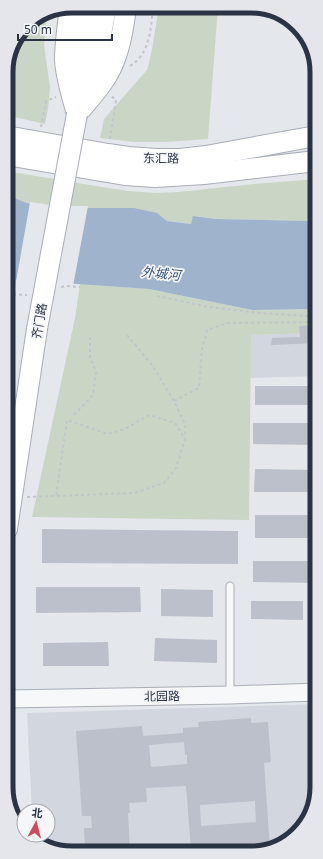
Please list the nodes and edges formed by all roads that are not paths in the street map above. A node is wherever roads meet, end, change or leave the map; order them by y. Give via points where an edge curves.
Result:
1 (69, 13) edge
2 (88, 13) edge
3 (105, 13) edge
4 (125, 13) edge
5 (77, 114) junction
6 (13, 137) edge
7 (310, 137) edge
8 (13, 157) edge
9 (310, 162) edge
10 (15, 423) edge
11 (13, 473) edge
12 (230, 586) dead end
13 (310, 692) edge
14 (230, 695) junction
15 (13, 699) edge

1 - 5 main road via 65,61
2 - 5 main road, 齐门路 via 78,70
3 - 5 main road, 齐门路 via 90,81
4 - 5 main road via 114,62 108,74
5 - 10 main road, 齐门路, bridge via 37,329
6 - 7 main road, 东汇路 via 128,157 180,159
8 - 9 main road, 东汇路 via 110,173 155,177
10 - 11 main road, 齐门路
12 - 14 lane
13 - 14 street, 北园路
14 - 15 street, 北园路

